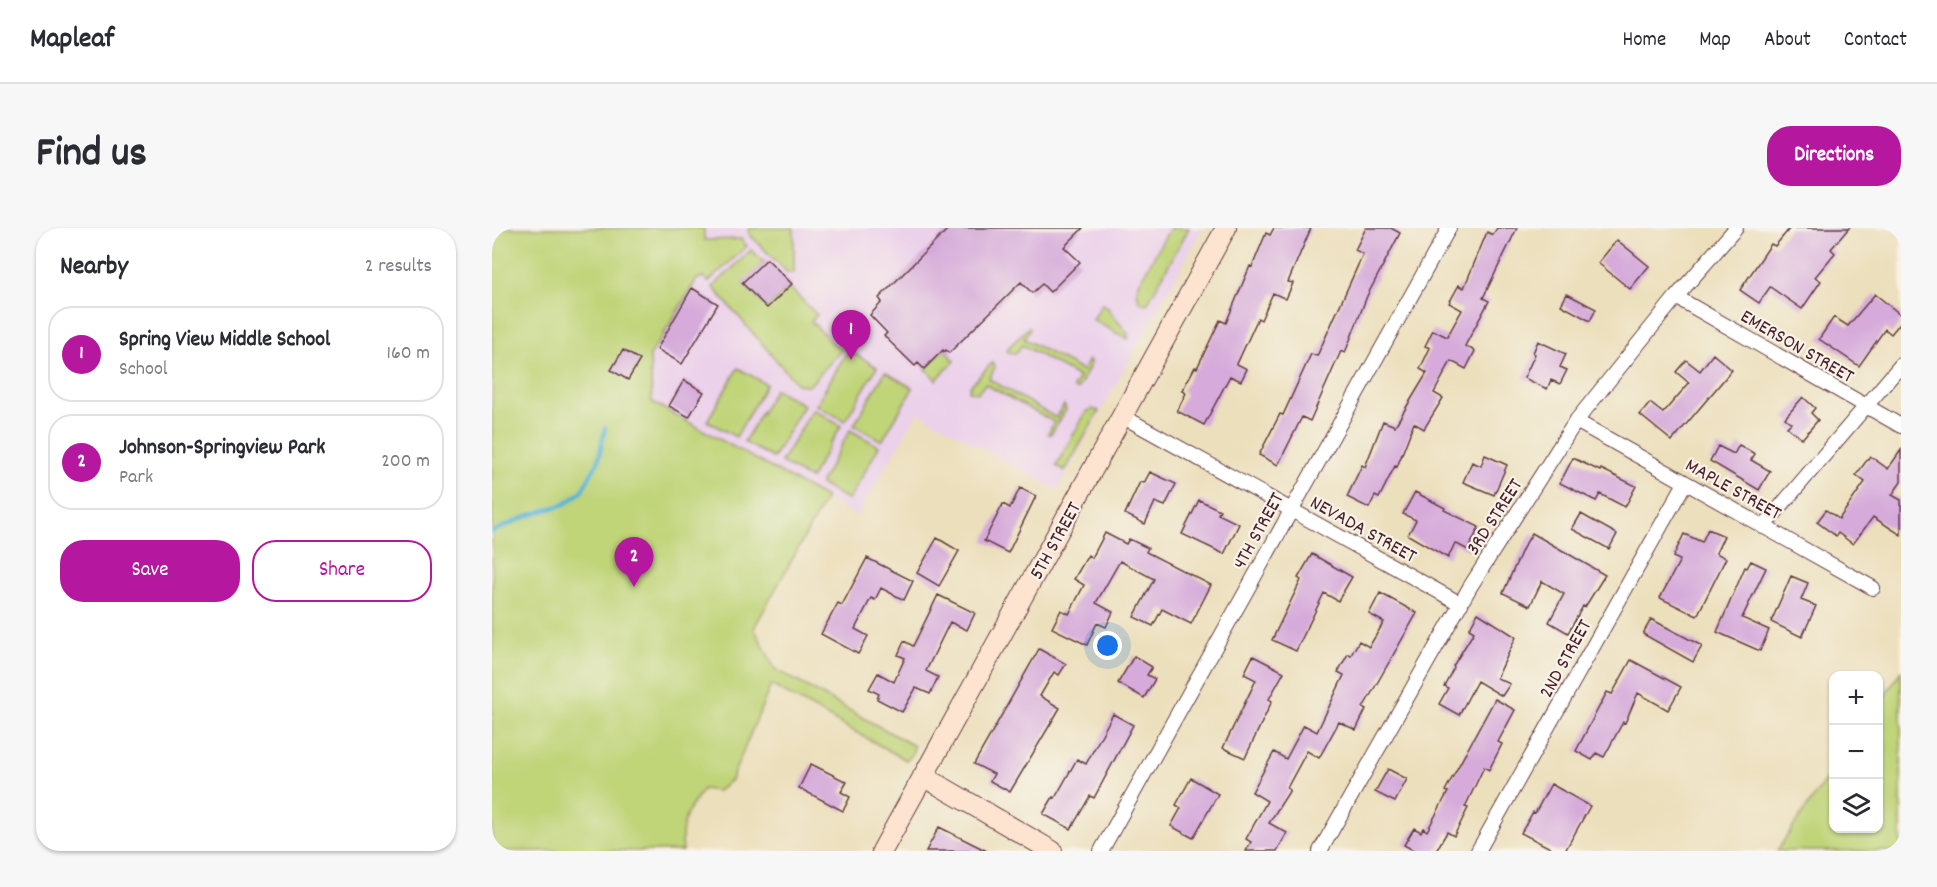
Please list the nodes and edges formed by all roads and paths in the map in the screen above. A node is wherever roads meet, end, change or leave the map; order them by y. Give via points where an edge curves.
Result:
1 (1226, 228) edge
2 (1449, 228) edge
3 (1736, 228) edge
4 (1676, 297) junction
5 (1901, 365) edge
6 (1867, 406) junction
7 (1122, 416) junction
8 (1576, 420) junction
9 (1901, 426) edge
10 (1685, 483) junction
11 (1291, 510) junction
12 (1763, 527) junction
13 (1873, 588) dead end
14 (1461, 604) junction
15 (922, 776) junction
16 (882, 851) edge
17 (1052, 851) edge
18 (1101, 851) edge
19 (1320, 851) edge
20 (1478, 851) edge

1 - 7 street, 5TH STREET
2 - 11 street, 4TH STREET
3 - 4 street, 3RD STREET
4 - 6 street, EMERSON STREET
4 - 8 street, 3RD STREET
5 - 6 street
6 - 9 street, EMERSON STREET
6 - 12 street
7 - 11 street, NEVADA STREET
7 - 15 street, 5TH STREET
8 - 10 street, MAPLE STREET
8 - 14 street, 3RD STREET
10 - 12 street, MAPLE STREET
10 - 20 street, 2ND STREET
11 - 14 street, NEVADA STREET
11 - 18 street, 4TH STREET
12 - 13 street, MAPLE STREET
14 - 19 street, 3RD STREET
15 - 16 street, 5TH STREET
15 - 17 street

